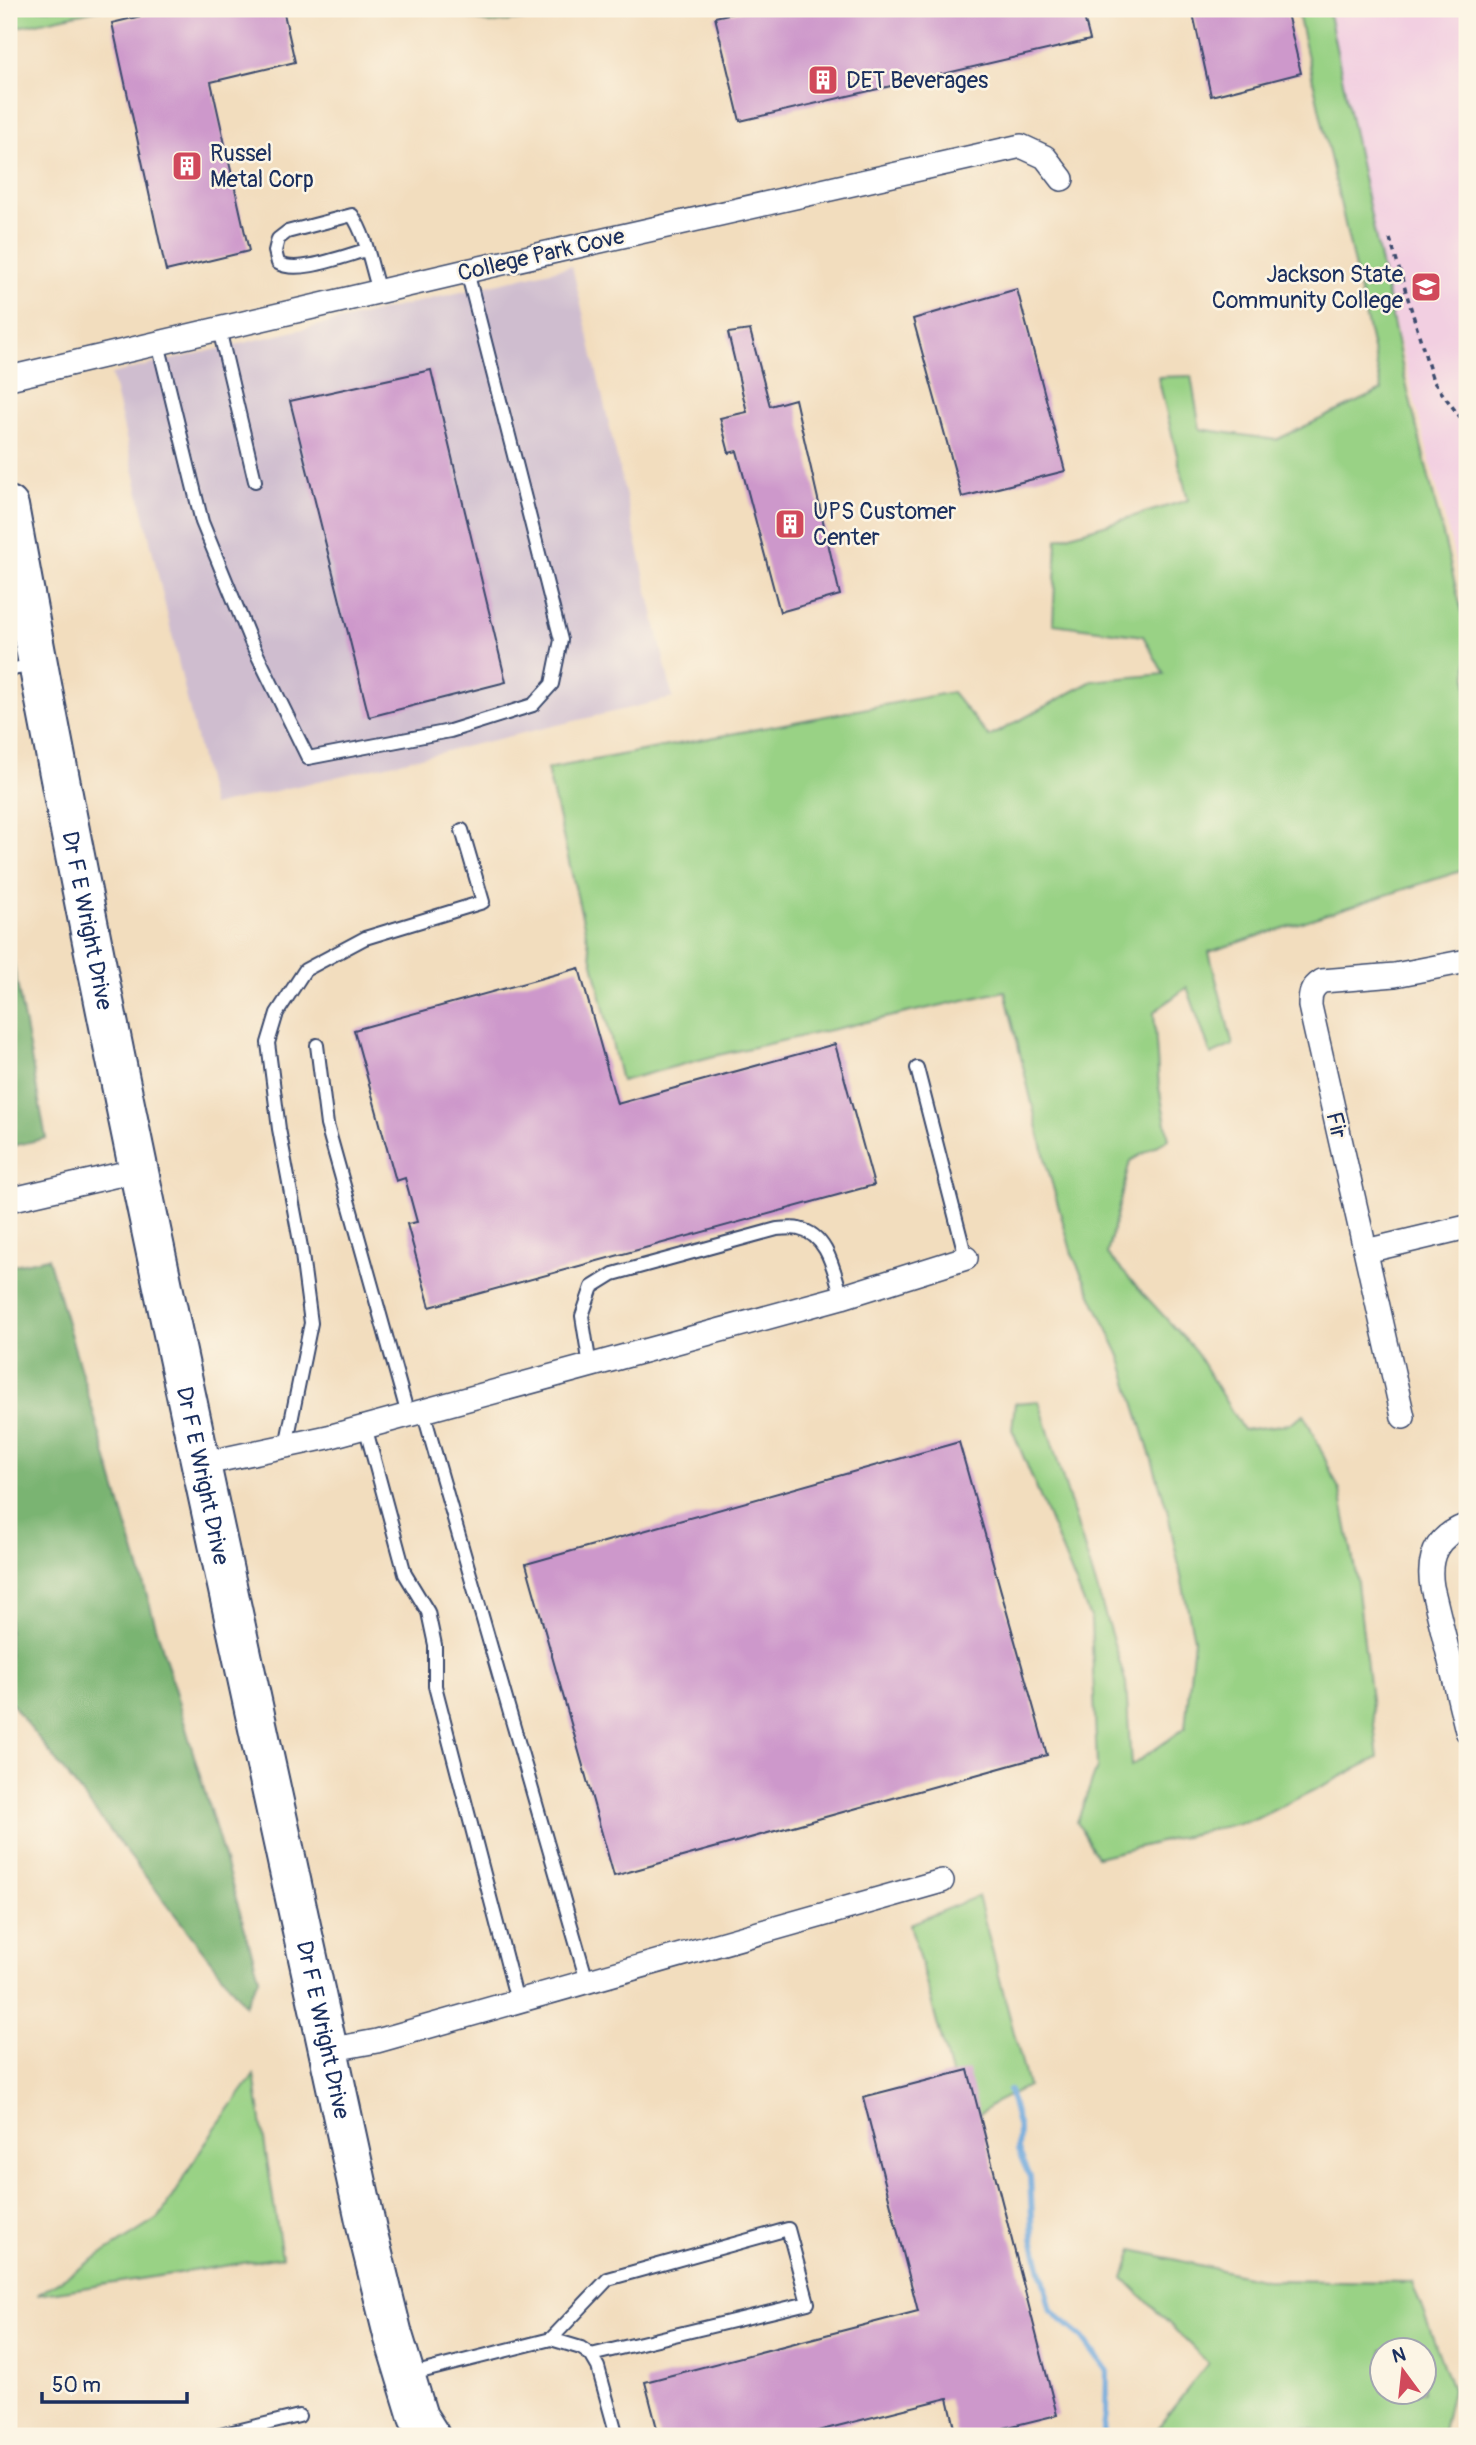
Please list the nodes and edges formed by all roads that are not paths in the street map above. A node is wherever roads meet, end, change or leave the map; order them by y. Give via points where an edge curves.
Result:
1 (1062, 178) dead end
2 (366, 250) junction
3 (467, 271) junction
4 (379, 291) junction
5 (219, 329) junction
6 (158, 343) junction
7 (9, 378) edge
8 (256, 481) dead end
9 (9, 506) edge
10 (23, 667) edge
11 (461, 830) dead end
12 (1467, 961) edge
13 (317, 1045) dead end
14 (917, 1068) dead end
15 (139, 1170) junction
16 (9, 1200) edge
17 (1467, 1227) edge
18 (1366, 1251) junction
19 (967, 1258) joint
20 (842, 1297) junction
21 (590, 1366) junction
22 (416, 1413) junction
23 (1403, 1417) dead end
24 (365, 1426) junction
25 (286, 1446) junction
26 (201, 1464) junction
27 (1467, 1525) edge
28 (1467, 1731) edge
29 (942, 1881) dead end
30 (587, 1981) junction
31 (517, 2001) junction
32 (328, 2050) junction
33 (551, 2339) junction
34 (591, 2355) junction
35 (405, 2375) junction
36 (299, 2416) dead end
37 (423, 2430) edge
38 (216, 2436) edge
39 (617, 2436) edge

1 - 3 street, College Park Cove via 1045,157 1021,146
2 - 2 lane via 352,215 287,232 278,239 275,251 285,268
2 - 4 lane
3 - 4 street, College Park Cove
3 - 6 lane via 561,640 552,684 533,705 450,731 308,758 251,642 202,522
4 - 5 street, College Park Cove
5 - 6 street, College Park Cove
5 - 8 lane
6 - 7 street, College Park Cove
9 - 10 highway, Dr F E Wright Drive
10 - 15 highway, Dr F E Wright Drive
11 - 25 lane via 483,902 365,939 304,970 277,1013 268,1043 311,1323
12 - 18 street, Fir via 1395,975 1322,981 1310,994
13 - 22 lane via 327,1125
14 - 19 lane
15 - 16 street
15 - 26 highway, Dr F E Wright Drive
17 - 18 street
18 - 23 street, Fir
19 - 20 street
20 - 21 street
20 - 21 lane via 827,1251 814,1235 798,1228 612,1274 592,1287 582,1316
21 - 22 street
22 - 24 street
22 - 30 lane
24 - 25 street
24 - 31 lane via 405,1574 428,1612 435,1645 435,1686
25 - 26 street
26 - 32 highway, Dr F E Wright Drive
27 - 28 street via 1443,1539 1429,1569
29 - 30 street
30 - 31 street
31 - 32 street via 377,2041
32 - 35 highway, Dr F E Wright Drive
33 - 34 lane
33 - 34 lane via 608,2279 788,2229 808,2303
33 - 35 lane
34 - 39 lane
35 - 37 highway, Dr F E Wright Drive
36 - 38 lane

